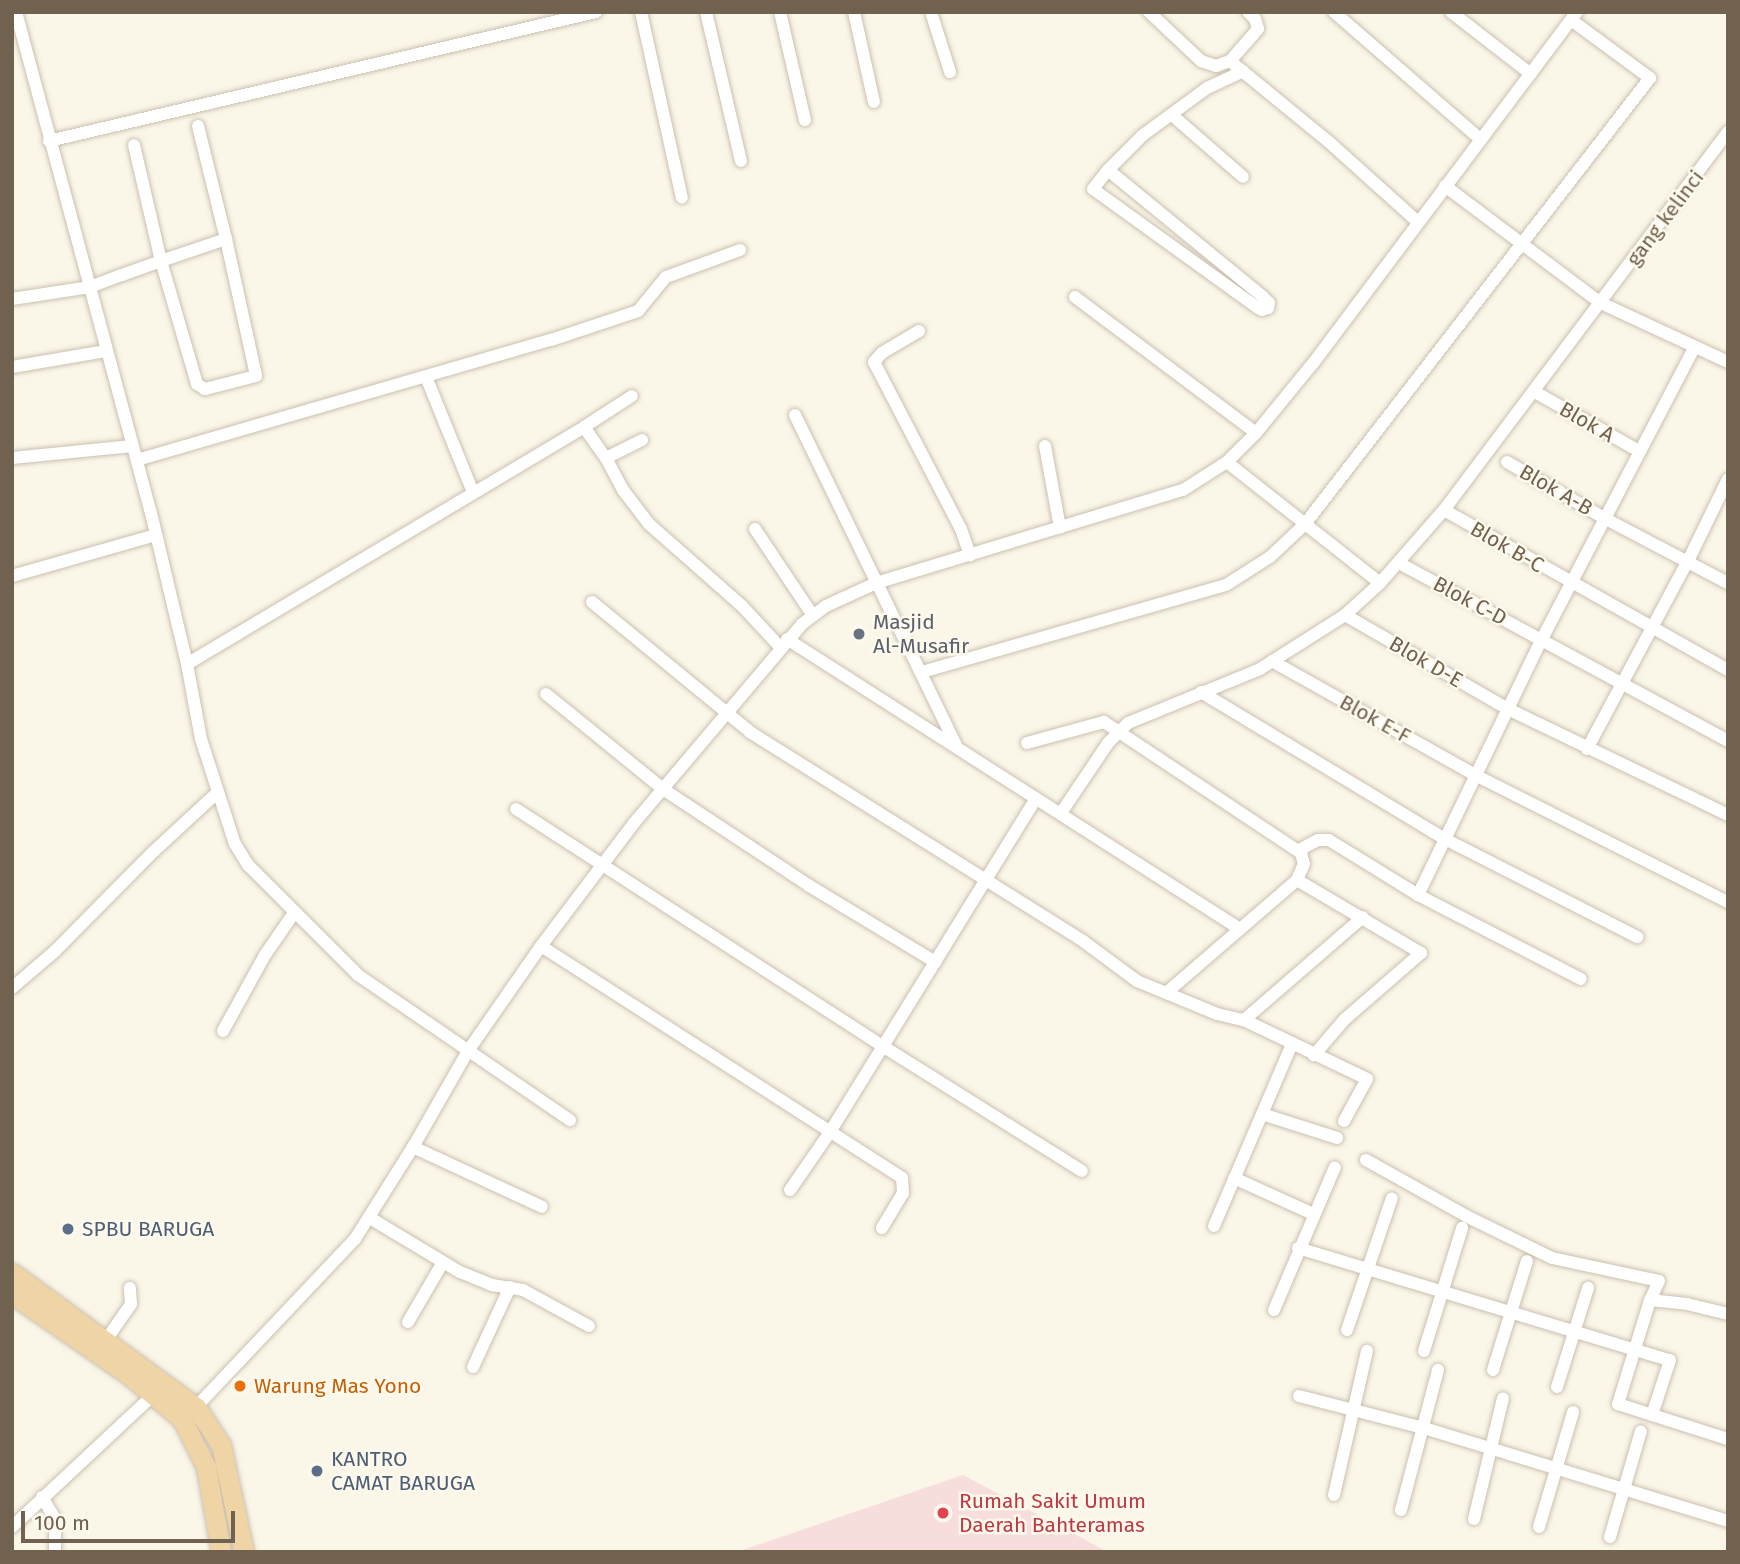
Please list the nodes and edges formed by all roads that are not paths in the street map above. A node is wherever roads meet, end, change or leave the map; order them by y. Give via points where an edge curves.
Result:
1 (16, 12) edge
2 (596, 12) edge
3 (641, 12) edge
4 (706, 12) edge
5 (780, 12) edge
6 (855, 12) edge
7 (931, 12) edge
8 (1149, 12) edge
9 (1248, 12) edge
10 (1334, 12) edge
11 (1451, 12) edge
12 (1574, 16) edge
13 (1230, 61) junction
14 (1243, 71) junction
15 (950, 72) dead end
16 (1531, 74) junction
17 (874, 102) dead end
18 (1172, 115) junction
19 (805, 120) dead end
20 (198, 126) dead end
21 (1728, 132) edge
22 (1480, 139) junction
23 (49, 141) junction
24 (134, 145) dead end
25 (741, 161) dead end
26 (1108, 170) junction
27 (1243, 177) dead end
28 (1445, 186) junction
29 (682, 198) dead end
30 (1418, 222) junction
31 (226, 239) junction
32 (1522, 244) junction
33 (740, 250) dead end
34 (161, 261) junction
35 (90, 287) junction
36 (1074, 297) dead end
37 (12, 299) edge
38 (1601, 303) junction
39 (919, 331) dead end
40 (1694, 348) junction
41 (106, 351) junction
42 (1728, 362) edge
43 (12, 366) edge
44 (426, 377) junction
45 (1535, 392) junction
46 (632, 396) dead end
47 (795, 415) dead end
48 (583, 427) junction
49 (1256, 432) junction
50 (642, 440) dead end
51 (132, 446) junction
52 (1045, 446) dead end
53 (1639, 451) junction
54 (12, 458) edge
55 (606, 458) junction
56 (137, 460) junction
57 (1227, 462) junction
58 (1507, 462) dead end
59 (1728, 479) edge
60 (473, 492) junction
61 (1444, 510) junction
62 (1604, 518) junction
63 (1306, 524) junction
64 (1060, 528) junction
65 (755, 530) dead end
66 (156, 535) junction
67 (970, 555) junction
68 (1688, 561) junction
69 (1399, 563) junction
70 (12, 576) edge
71 (876, 583) junction
72 (1380, 583) junction
73 (1728, 583) edge
74 (1570, 584) junction
75 (592, 603) dead end
76 (812, 614) junction
77 (1345, 615) junction
78 (1652, 626) junction
79 (1542, 639) junction
80 (784, 644) junction
81 (1272, 662) junction
82 (187, 664) junction
83 (1728, 670) edge
84 (922, 672) junction
85 (1620, 682) junction
86 (1201, 692) junction
87 (546, 694) dead end
88 (1508, 709) junction
89 (725, 714) junction
90 (1119, 731) junction
91 (1726, 735) edge
92 (1027, 743) dead end
93 (956, 745) junction
94 (1587, 749) junction
95 (1477, 776) junction
96 (663, 789) junction
97 (218, 792) junction
98 (1036, 798) junction
99 (516, 809) dead end
100 (1061, 813) junction
101 (1728, 815) edge
102 (1445, 839) junction
103 (1299, 850) junction
104 (602, 864) junction
105 (985, 880) junction
106 (1297, 880) junction
107 (1418, 895) junction
108 (1728, 902) edge
109 (294, 913) junction
110 (1363, 917) junction
111 (1240, 929) junction
112 (1637, 937) dead end
113 (541, 946) junction
114 (935, 962) junction
115 (1581, 979) dead end
116 (12, 988) edge
117 (1166, 993) junction
118 (1244, 1020) junction
119 (223, 1031) dead end
120 (1292, 1044) junction
121 (881, 1045) junction
122 (468, 1051) junction
123 (1314, 1055) junction
124 (1262, 1114) junction
125 (570, 1119) dead end
126 (1345, 1121) dead end
127 (830, 1132) junction
128 (1337, 1138) dead end
129 (413, 1147) junction
130 (1366, 1160) dead end
131 (1335, 1167) dead end
132 (1082, 1171) dead end
133 (1234, 1178) junction
134 (790, 1190) dead end
135 (1392, 1198) dead end
136 (542, 1207) dead end
137 (1314, 1214) junction
138 (370, 1218) junction
139 (1214, 1226) dead end
140 (882, 1228) dead end
141 (1462, 1228) dead end
142 (1298, 1248) junction
143 (1527, 1261) dead end
144 (443, 1262) junction
145 (1369, 1269) junction
146 (14, 1284) edge
147 (510, 1287) junction
148 (130, 1288) dead end
149 (1588, 1288) dead end
150 (1443, 1291) junction
151 (1650, 1300) junction
152 (1273, 1310) dead end
153 (1511, 1311) junction
154 (1728, 1314) edge
155 (408, 1322) dead end
156 (589, 1326) dead end
157 (1574, 1329) junction
158 (1347, 1330) dead end
159 (106, 1340) junction
160 (1636, 1348) junction
161 (1367, 1351) dead end
162 (1424, 1351) dead end
163 (473, 1367) dead end
164 (1438, 1370) dead end
165 (1493, 1370) dead end
166 (1557, 1387) dead end
167 (155, 1394) junction
168 (1299, 1396) dead end
169 (1503, 1398) dead end
170 (196, 1407) junction
171 (1354, 1409) junction
172 (1573, 1412) dead end
173 (1652, 1415) junction
174 (1424, 1428) junction
175 (1641, 1431) dead end
176 (1728, 1439) edge
177 (1491, 1448) junction
178 (1557, 1467) junction
179 (1625, 1489) junction
180 (1334, 1495) dead end
181 (42, 1497) junction
182 (1401, 1510) dead end
183 (1474, 1519) dead end
184 (1728, 1521) edge
185 (12, 1527) edge
186 (1539, 1527) dead end
187 (1610, 1537) dead end
188 (55, 1552) edge
189 (222, 1552) edge
190 (244, 1552) edge

1 - 23 street
2 - 23 street
3 - 29 street
4 - 25 street
5 - 19 street
6 - 17 street
7 - 15 street
8 - 13 street via 1200,61 1216,66
9 - 13 street via 1258,29
10 - 22 street
11 - 16 street
12 - 16 street
12 - 32 street via 1650,78
13 - 14 street
14 - 18 street via 1207,88
14 - 30 street
16 - 22 street
18 - 26 street via 1143,135
18 - 27 street
20 - 31 street
21 - 38 street, gang kelinci
22 - 28 street
23 - 35 street
24 - 34 street
26 - 26 street via 1093,189 1258,308 1268,308 1269,303
28 - 30 street
28 - 32 street
30 - 49 street
31 - 34 street
31 - 34 street via 257,372 250,378 205,388 197,384
32 - 38 street
32 - 63 street
33 - 44 street via 666,277 638,311
34 - 35 street
35 - 37 street
35 - 41 street
36 - 49 street
38 - 40 street
38 - 45 street, gang kelinci
39 - 67 street via 874,362 961,529
40 - 42 street
40 - 53 street
41 - 43 street
41 - 51 street
44 - 56 street
44 - 60 street
45 - 53 street, Blok A
45 - 61 street, gang kelinci
46 - 48 street
47 - 71 street
48 - 55 street
48 - 60 street
49 - 57 street
50 - 55 street
51 - 54 street
51 - 56 street
52 - 64 street
53 - 62 street
55 - 80 street via 649,524
56 - 66 street
57 - 63 street
57 - 64 street via 1184,490
58 - 62 street, Blok A-B
59 - 68 street
60 - 82 street
61 - 69 street, gang kelinci
61 - 74 street, Blok B-C
62 - 68 street, Blok A-B
62 - 74 street
63 - 72 street
63 - 84 street via 1270,557 1226,585
64 - 67 street
65 - 76 street
66 - 70 street
66 - 82 street
67 - 71 street
68 - 73 street, Blok A-B
68 - 78 street
69 - 72 street, gang kelinci
69 - 79 street, Blok C-D
71 - 76 street
71 - 84 street
72 - 77 street, gang kelinci
74 - 78 street, Blok B-C
74 - 79 street
75 - 89 street
76 - 80 street
77 - 81 street, gang kelinci
77 - 88 street, Blok D-E
78 - 83 street, Blok B-C
78 - 85 street
79 - 85 street, Blok C-D
79 - 88 street
80 - 89 street
80 - 93 street
81 - 86 street, gang kelinci
81 - 95 street, Blok E-F
82 - 97 street via 201,739
84 - 93 street
85 - 91 street, Blok C-D
85 - 94 street
86 - 90 street, gang kelinci via 1140,715
86 - 102 street
87 - 96 street
88 - 94 street, Blok D-E
88 - 95 street
89 - 96 street
89 - 105 street
90 - 92 street via 1097,722
90 - 100 street
90 - 103 street
93 - 98 street
94 - 101 street, Blok D-E
95 - 102 street
95 - 108 street, Blok E-F
96 - 104 street
96 - 114 street
97 - 109 street via 240,854
97 - 116 street
98 - 100 street
98 - 105 street
99 - 104 street
100 - 111 street
102 - 107 street
102 - 112 street
103 - 106 street via 1304,864
103 - 107 street via 1329,840
104 - 113 street
104 - 121 street
105 - 114 street
105 - 117 street via 1083,940 1137,981
106 - 110 street
106 - 111 street
107 - 115 street
109 - 119 street
109 - 122 street via 358,975
110 - 118 street
110 - 123 street via 1420,953 1345,1019
111 - 117 street
113 - 122 street
113 - 127 street
114 - 121 street
117 - 118 street
118 - 120 street
120 - 123 street
120 - 124 street
121 - 127 street
121 - 132 street
122 - 125 street
122 - 129 street
123 - 126 street via 1367,1079
124 - 128 street
124 - 133 street
127 - 134 street
127 - 140 street via 902,1178 903,1193
129 - 136 street
129 - 138 street
130 - 151 street via 1552,1258 1659,1281
131 - 137 street
133 - 137 street
133 - 139 street
135 - 145 street
137 - 142 street
138 - 144 street
138 - 170 street
141 - 150 street
142 - 145 street
142 - 152 street
143 - 153 street
144 - 147 street via 483,1282
144 - 155 street
145 - 150 street
145 - 158 street
146 - 159 highway
146 - 167 highway
147 - 156 street
147 - 163 street
148 - 159 street via 131,1304
149 - 157 street
150 - 153 street
150 - 162 street
151 - 154 street
151 - 160 street
153 - 157 street
153 - 165 street
157 - 160 street
157 - 166 street
159 - 170 highway
160 - 173 street via 1670,1360
160 - 173 street via 1618,1404
161 - 171 street
164 - 174 street
167 - 181 street
167 - 189 highway via 182,1419 203,1458
168 - 171 street
169 - 177 street
170 - 190 highway via 221,1445
171 - 174 street
171 - 180 street
172 - 178 street
173 - 176 street
174 - 177 street
174 - 182 street
175 - 179 street
177 - 178 street
177 - 183 street
178 - 179 street
178 - 186 street
179 - 184 street
179 - 187 street
181 - 185 street
181 - 188 street via 55,1519

